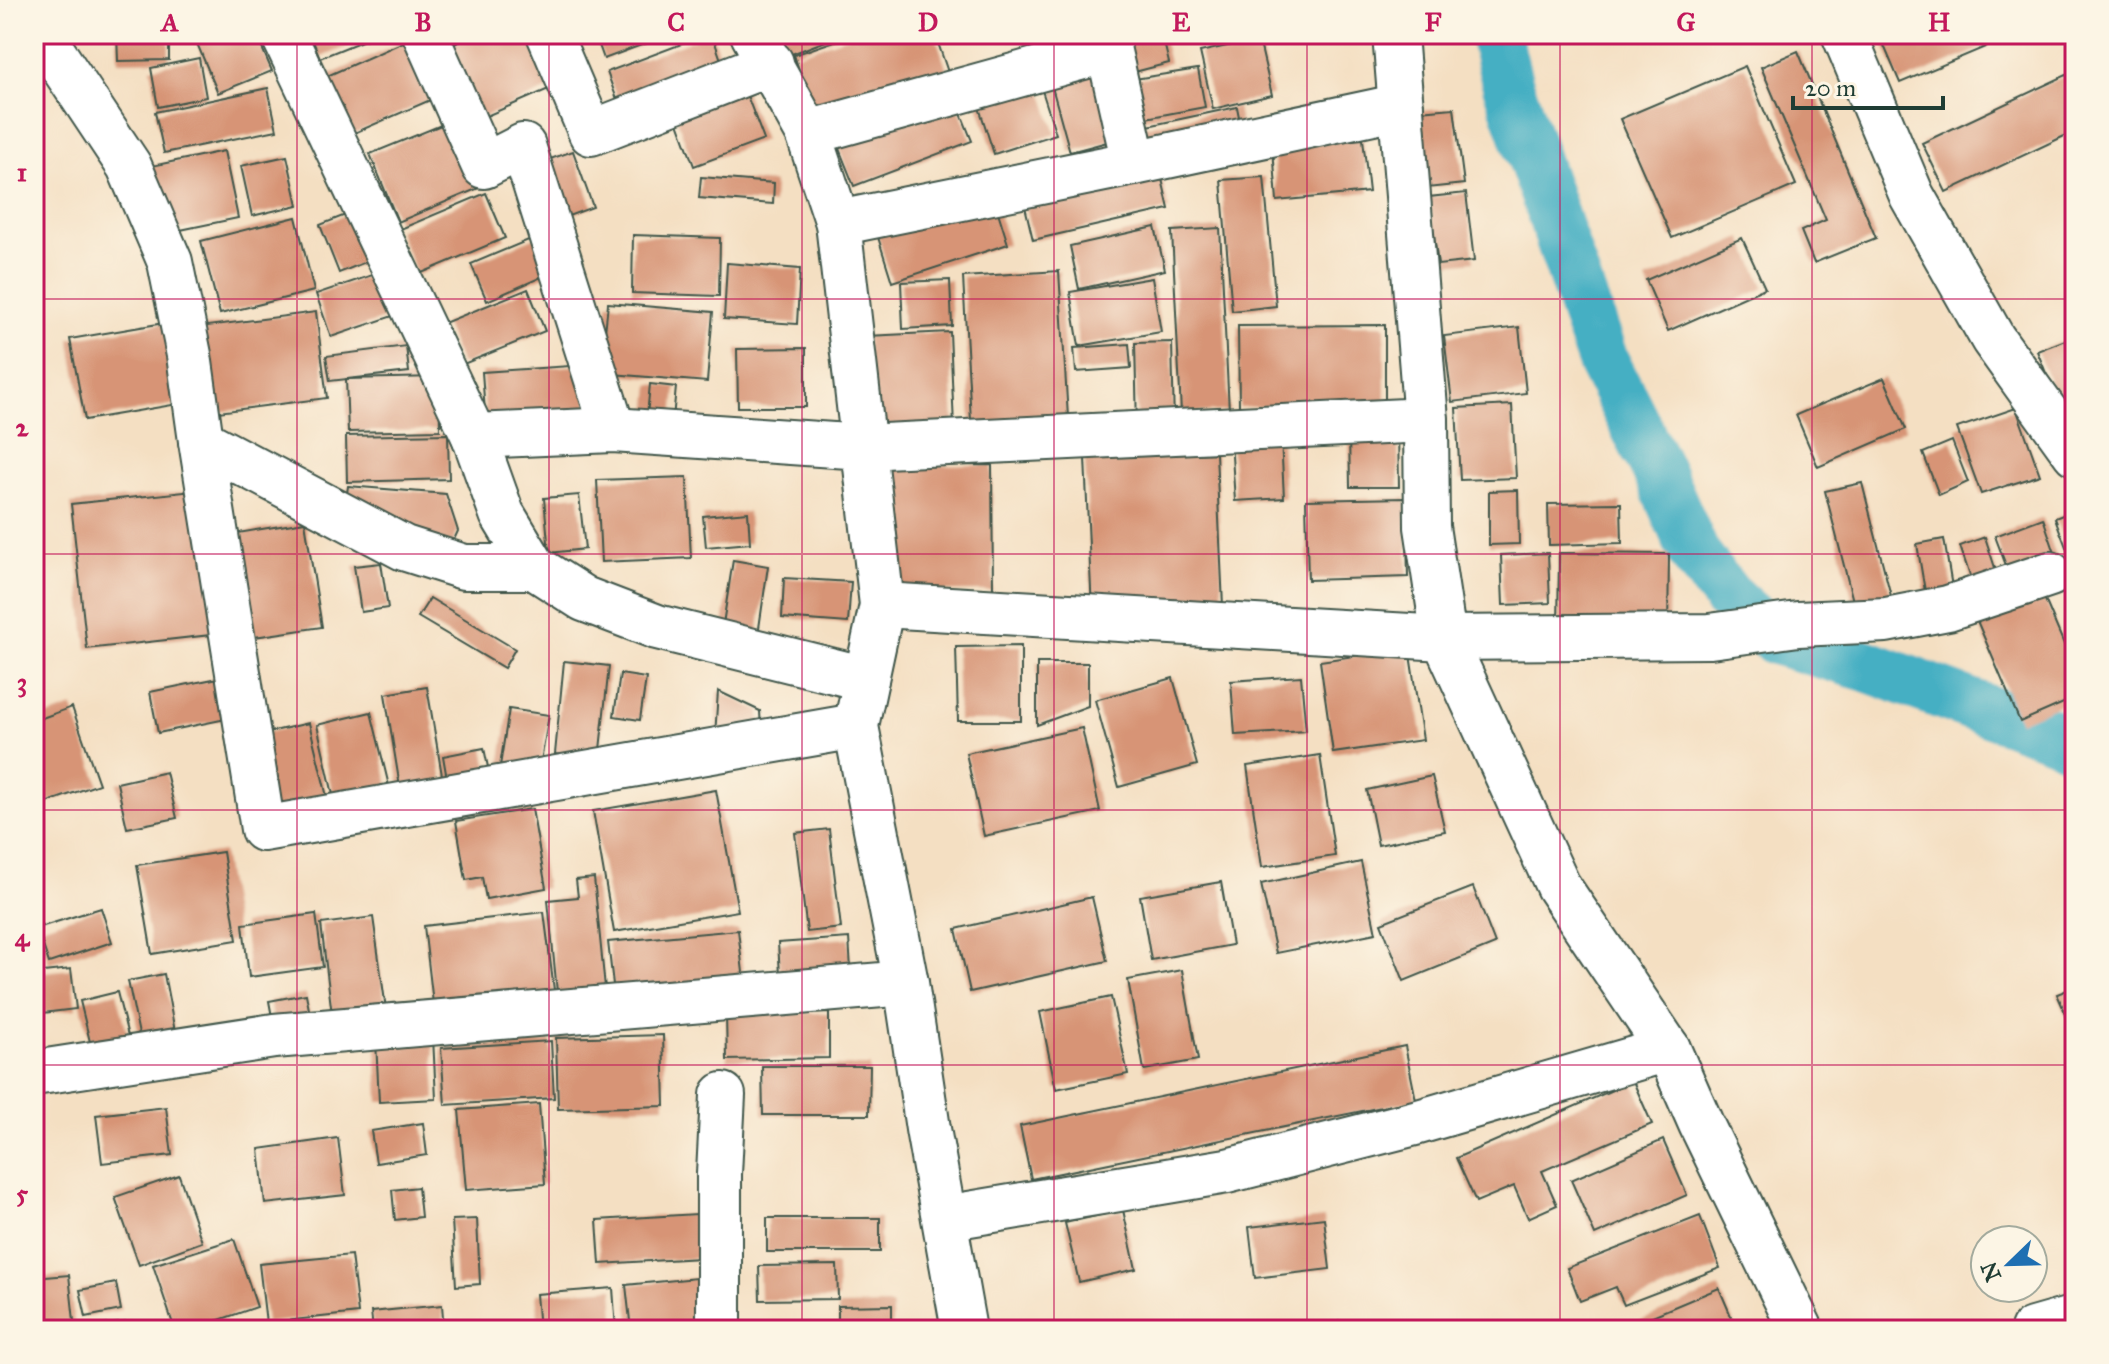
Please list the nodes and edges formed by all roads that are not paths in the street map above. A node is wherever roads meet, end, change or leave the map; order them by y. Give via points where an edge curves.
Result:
1 (41, 34) edge
2 (283, 34) edge
3 (425, 34) edge
4 (549, 34) edge
5 (1395, 34) edge
6 (1844, 34) edge
7 (1106, 42) edge
8 (762, 48) edge
9 (1401, 106) junction
10 (808, 133) junction
11 (1134, 163) junction
12 (838, 223) junction
13 (1426, 420) junction
14 (613, 430) junction
15 (474, 436) junction
16 (201, 441) junction
17 (863, 447) junction
18 (2075, 453) edge
19 (534, 567) junction
20 (2050, 574) dead end
21 (882, 605) junction
22 (1444, 638) junction
23 (866, 679) junction
24 (856, 726) junction
25 (906, 983) junction
26 (1668, 1049) junction
27 (34, 1073) edge
28 (723, 1095) dead end
29 (945, 1218) junction
30 (2075, 1318) edge
31 (719, 1330) edge
32 (964, 1330) edge
33 (1801, 1330) edge
34 (2033, 1330) edge

1 - 16 street via 129,166 170,262
2 - 15 street
3 - 14 street via 484,166 523,146
4 - 8 street via 591,133
5 - 9 street
6 - 18 street via 1912,196 1993,339
7 - 10 street
7 - 11 street
8 - 10 street
9 - 11 street
9 - 13 street
10 - 12 street
11 - 12 street
12 - 17 street
13 - 17 street
13 - 22 street via 1427,527
14 - 15 street
14 - 17 street
15 - 19 street via 502,514
16 - 19 street via 404,548 464,567
16 - 24 street via 263,829
17 - 21 street
19 - 23 street via 584,599 657,627
20 - 22 street via 1948,608 1886,620 1710,636
21 - 22 street
21 - 23 street
22 - 26 street via 1558,886
23 - 24 street
24 - 25 street
25 - 27 street via 274,1036
25 - 29 street
26 - 29 street via 1227,1171
26 - 33 street
28 - 31 street
29 - 32 street
30 - 34 street

